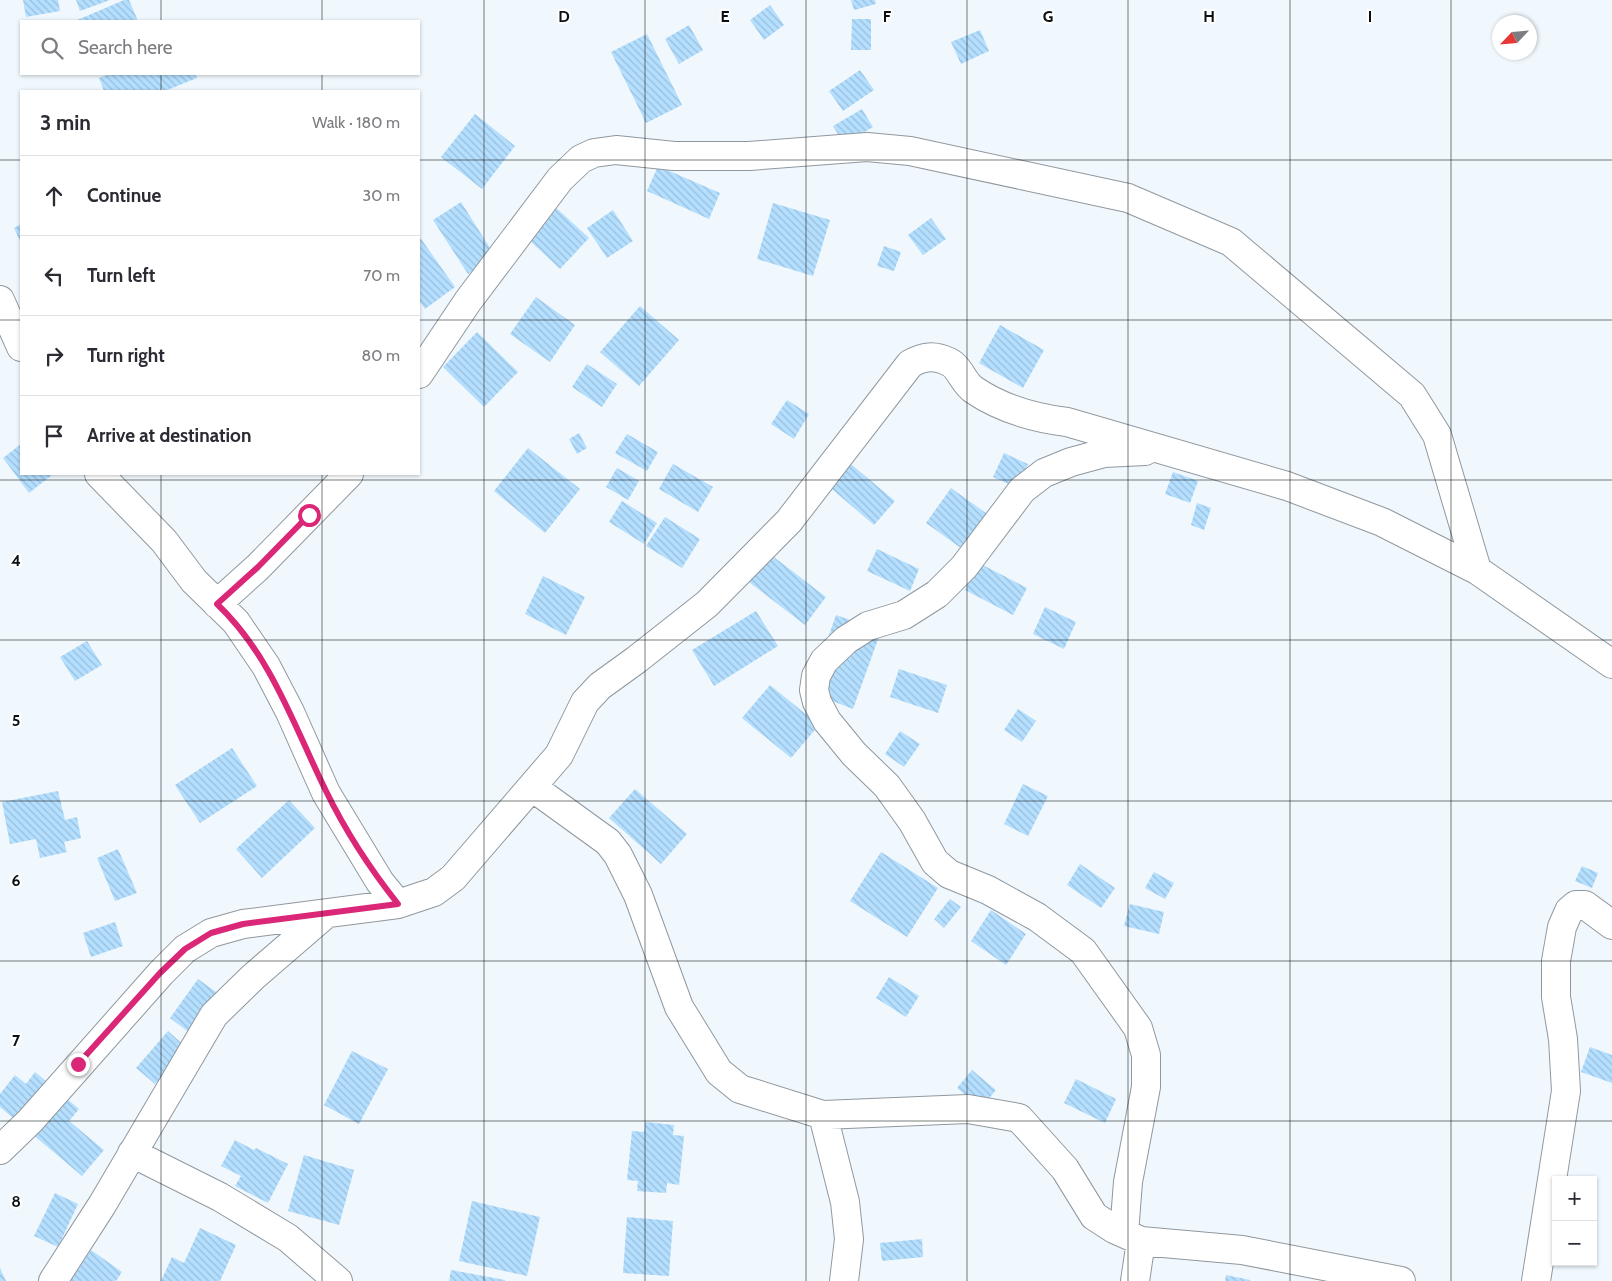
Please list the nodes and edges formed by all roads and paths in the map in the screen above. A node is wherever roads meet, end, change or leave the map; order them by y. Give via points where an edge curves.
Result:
1 (0, 300) edge
2 (20, 345) edge
3 (420, 373) edge
4 (1169, 450) junction
5 (100, 475) edge
6 (348, 475) edge
7 (1477, 570) junction
8 (217, 604) junction
9 (1612, 664) edge
10 (532, 787) junction
11 (398, 904) junction
12 (326, 914) junction
13 (1612, 925) edge
14 (823, 1115) junction
15 (0, 1150) edge
16 (132, 1153) junction
17 (1133, 1237) junction
18 (53, 1281) edge
19 (338, 1281) edge
20 (844, 1281) edge
21 (1135, 1281) edge
22 (1401, 1281) edge
23 (1536, 1281) edge

1 - 2 street
3 - 7 street via 468,301 560,179 569,168 594,153 616,150 674,156 749,156 867,147 910,151 1128,198 1231,242 1412,395 1437,435
4 - 7 street via 1287,486 1382,522
4 - 10 street via 1067,422 1016,412 974,390 951,362 923,357 910,364 790,521 707,604 600,686 585,702 559,755
4 - 17 street via 1104,453 1044,473 1022,490 964,567 937,594 904,615 868,626 846,640 824,661 816,676 814,690 827,721 854,754 887,786 935,862 949,874 988,890 1037,917 1083,951 1138,1028 1146,1055 1146,1087 1128,1182
5 - 8 street via 164,541 194,581
6 - 8 street
7 - 9 street
8 - 11 street via 236,622 266,666 326,792 380,882
10 - 11 street via 453,878 434,892
10 - 14 street via 608,842 618,855 638,895 679,1007 719,1072 740,1089
11 - 12 street
12 - 15 street via 243,924 211,933 185,949
12 - 16 street via 214,1015
13 - 23 street via 1585,905 1576,905 1562,926 1556,961 1556,997 1563,1039 1566,1091
14 - 17 street via 968,1109 1019,1118 1066,1169 1094,1216
14 - 20 street via 845,1202 850,1239
16 - 18 street
16 - 19 street via 220,1197 288,1238
17 - 21 street
17 - 22 street via 1242,1250

